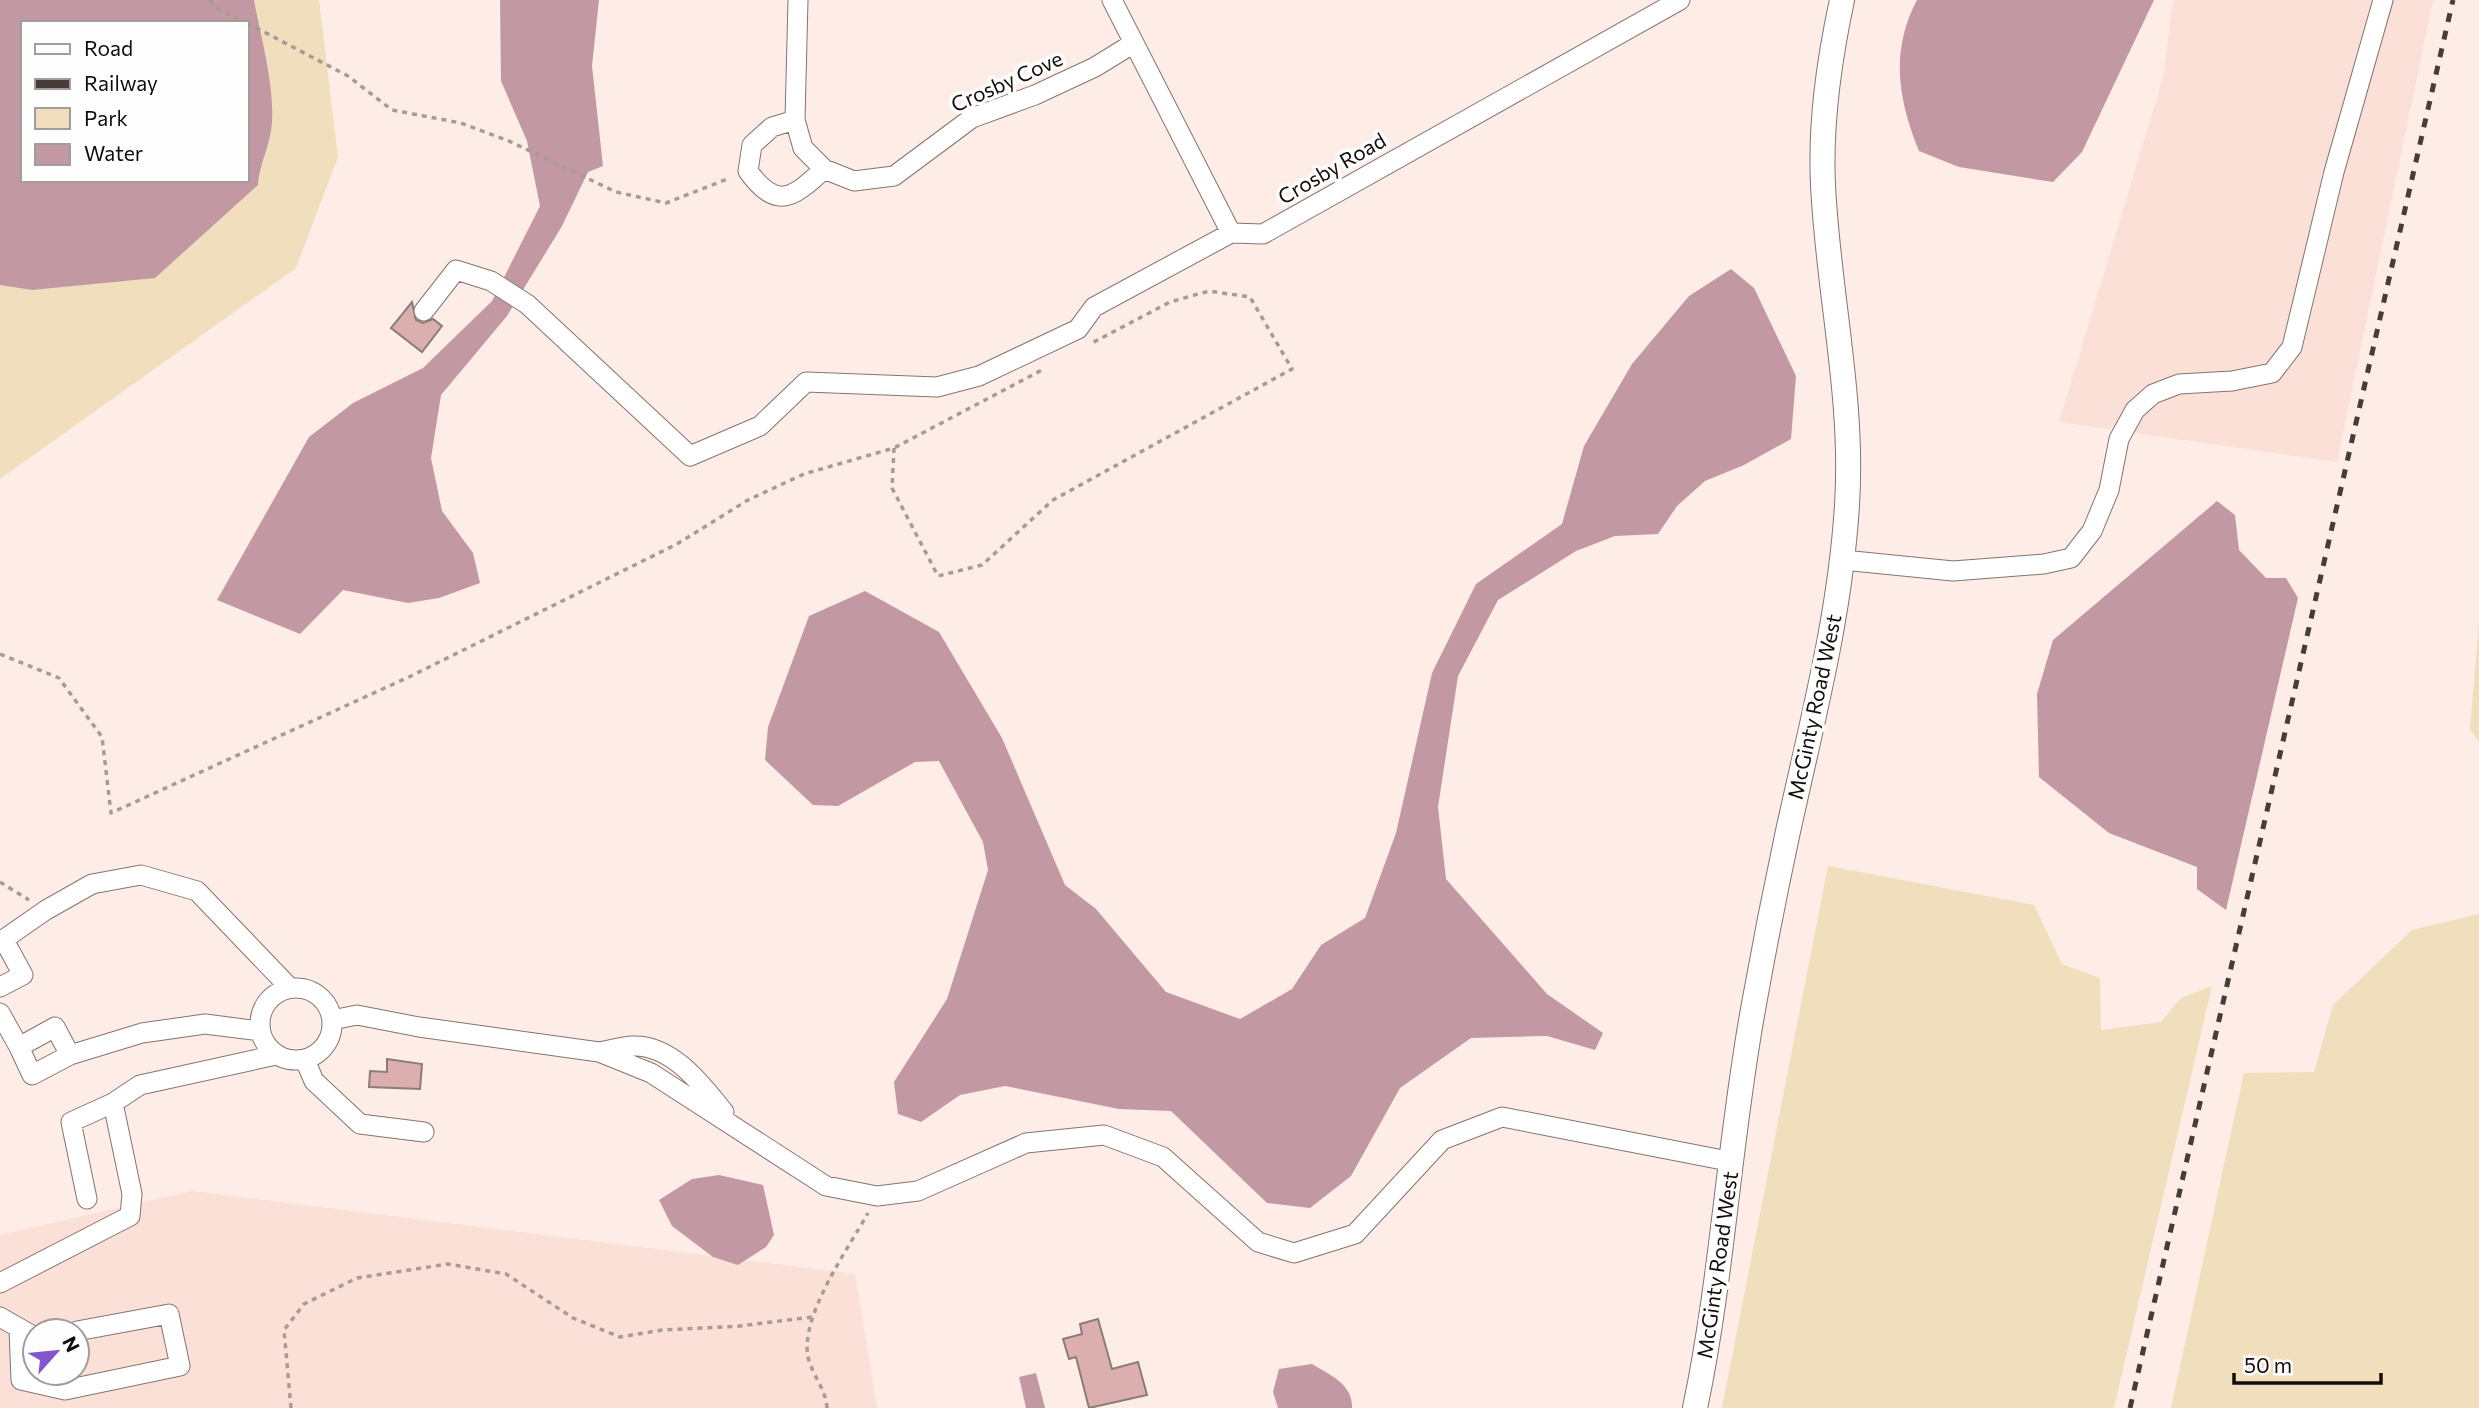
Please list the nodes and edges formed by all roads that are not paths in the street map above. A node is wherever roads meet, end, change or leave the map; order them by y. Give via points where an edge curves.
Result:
1 (798, 0) edge
2 (1112, 0) edge
3 (1680, 0) edge
4 (1842, 0) edge
5 (2383, 0) edge
6 (1134, 43) junction
7 (794, 120) junction
8 (824, 169) junction
9 (1231, 233) junction
10 (424, 311) dead end
11 (1843, 561) junction
12 (2, 941) edge
13 (0, 986) edge
14 (290, 988) junction
15 (0, 1013) edge
16 (332, 1020) junction
17 (19, 1047) junction
18 (264, 1048) junction
19 (70, 1055) junction
20 (305, 1060) junction
21 (113, 1103) junction
22 (424, 1132) dead end
23 (1733, 1162) junction
24 (87, 1199) dead end
25 (0, 1283) edge
26 (0, 1317) edge
27 (21, 1329) edge
28 (91, 1329) edge
29 (91, 1385) edge
30 (52, 1387) edge
31 (79, 1387) edge
32 (1695, 1408) edge

1 - 7 street, Crosby Cove
2 - 6 street
3 - 9 street, Crosby Road via 1263,234
4 - 11 main road, McGinty Road West via 1824,117 1823,183 1847,418
5 - 11 street via 2292,347 2272,373 2179,384 2153,394 2135,410 2119,439 2109,490 2092,531 2071,558 1953,571
6 - 8 street, Crosby Cove via 1035,95 972,118 894,176 854,181
6 - 9 street
7 - 8 street, Crosby Cove via 803,148
7 - 8 street via 772,127 752,145 748,171 763,192 783,197 804,188
9 - 10 street via 1094,307 1078,330 979,376 937,387 806,382 760,426 690,456 527,304 491,281 456,270
11 - 23 main road, McGinty Road West via 1826,667 1753,1009
12 - 13 street via 23,975
12 - 14 street via 92,884 141,875 197,891
14 - 16 street via 318,995
14 - 18 street via 266,1003 260,1017
15 - 17 street
16 - 20 street via 326,1045
16 - 23 street via 357,1015 599,1052 651,1073 826,1186 877,1196 918,1191 1026,1143 1104,1135 1163,1157 1258,1242 1294,1253 1355,1234 1442,1140 1502,1117
17 - 19 street via 55,1027
17 - 19 street via 32,1075
18 - 19 street via 205,1024 142,1033
18 - 20 street via 290,1060
18 - 21 street via 140,1086
20 - 22 street via 314,1081 360,1124
21 - 24 street via 71,1122
21 - 25 street via 132,1194 130,1216
23 - 32 main road, McGinty Road West
26 - 27 street
28 - 29 street via 169,1314 180,1366
30 - 31 street

